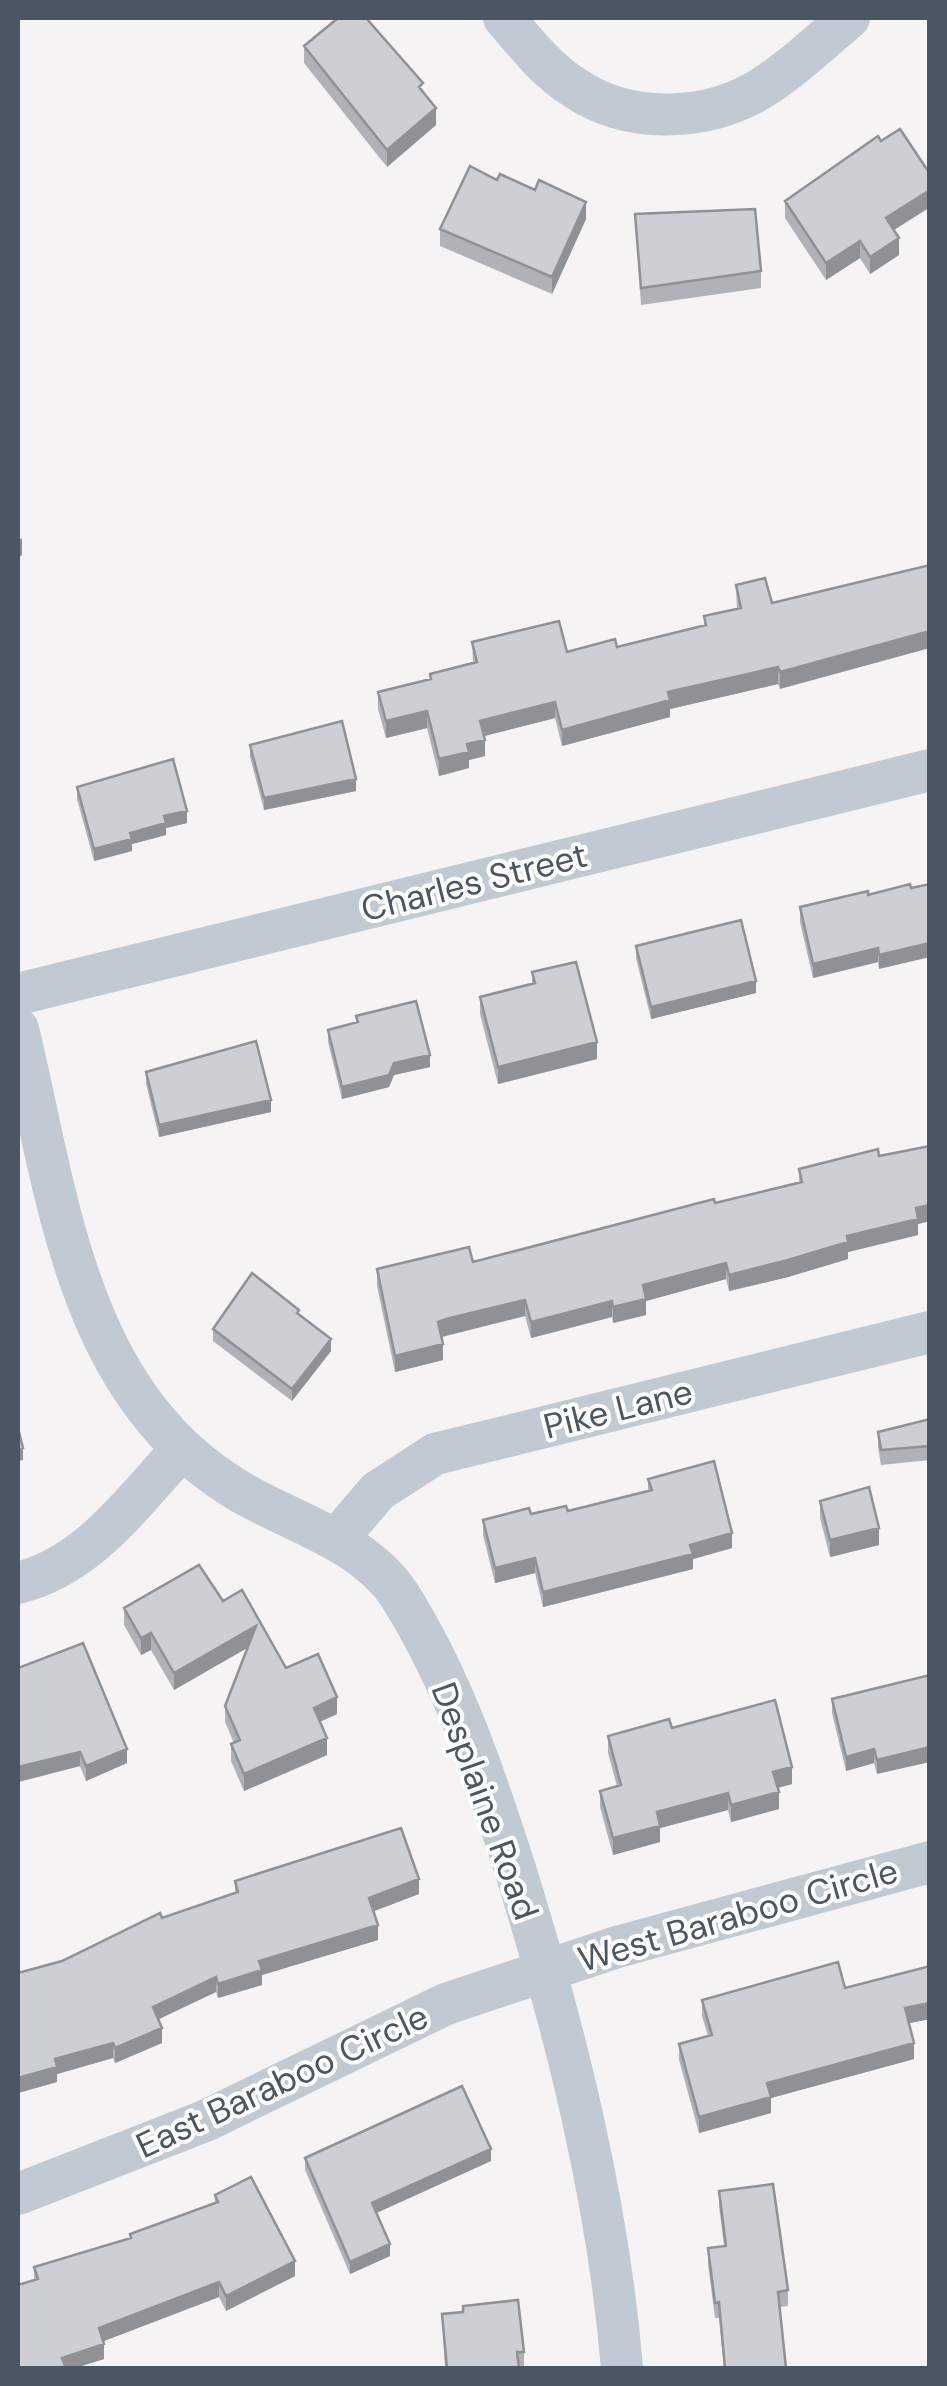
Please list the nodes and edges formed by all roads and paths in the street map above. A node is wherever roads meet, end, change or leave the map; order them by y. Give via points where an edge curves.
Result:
1 (504, 18) edge
2 (849, 18) edge
3 (930, 770) edge
4 (18, 994) edge
5 (18, 1029) edge
6 (930, 1332) edge
7 (182, 1448) junction
8 (336, 1540) junction
9 (18, 1583) edge
10 (930, 1862) edge
11 (546, 1970) junction
12 (18, 2194) edge
13 (622, 2368) edge

1 - 2 street via 576,90 646,114 690,114 765,87
3 - 4 street, Charles Street
5 - 7 street, Desplaine Road via 96,1327 137,1399
6 - 8 street, Pike Lane via 435,1454 378,1491
7 - 8 street, Desplaine Road via 233,1488
7 - 9 street via 94,1544 42,1577
8 - 11 street, Desplaine Road via 398,1594 464,1724
10 - 11 street, West Baraboo Circle
11 - 12 street, East Baraboo Circle via 446,2004 204,2121
11 - 13 street, Desplaine Road via 596,2185

